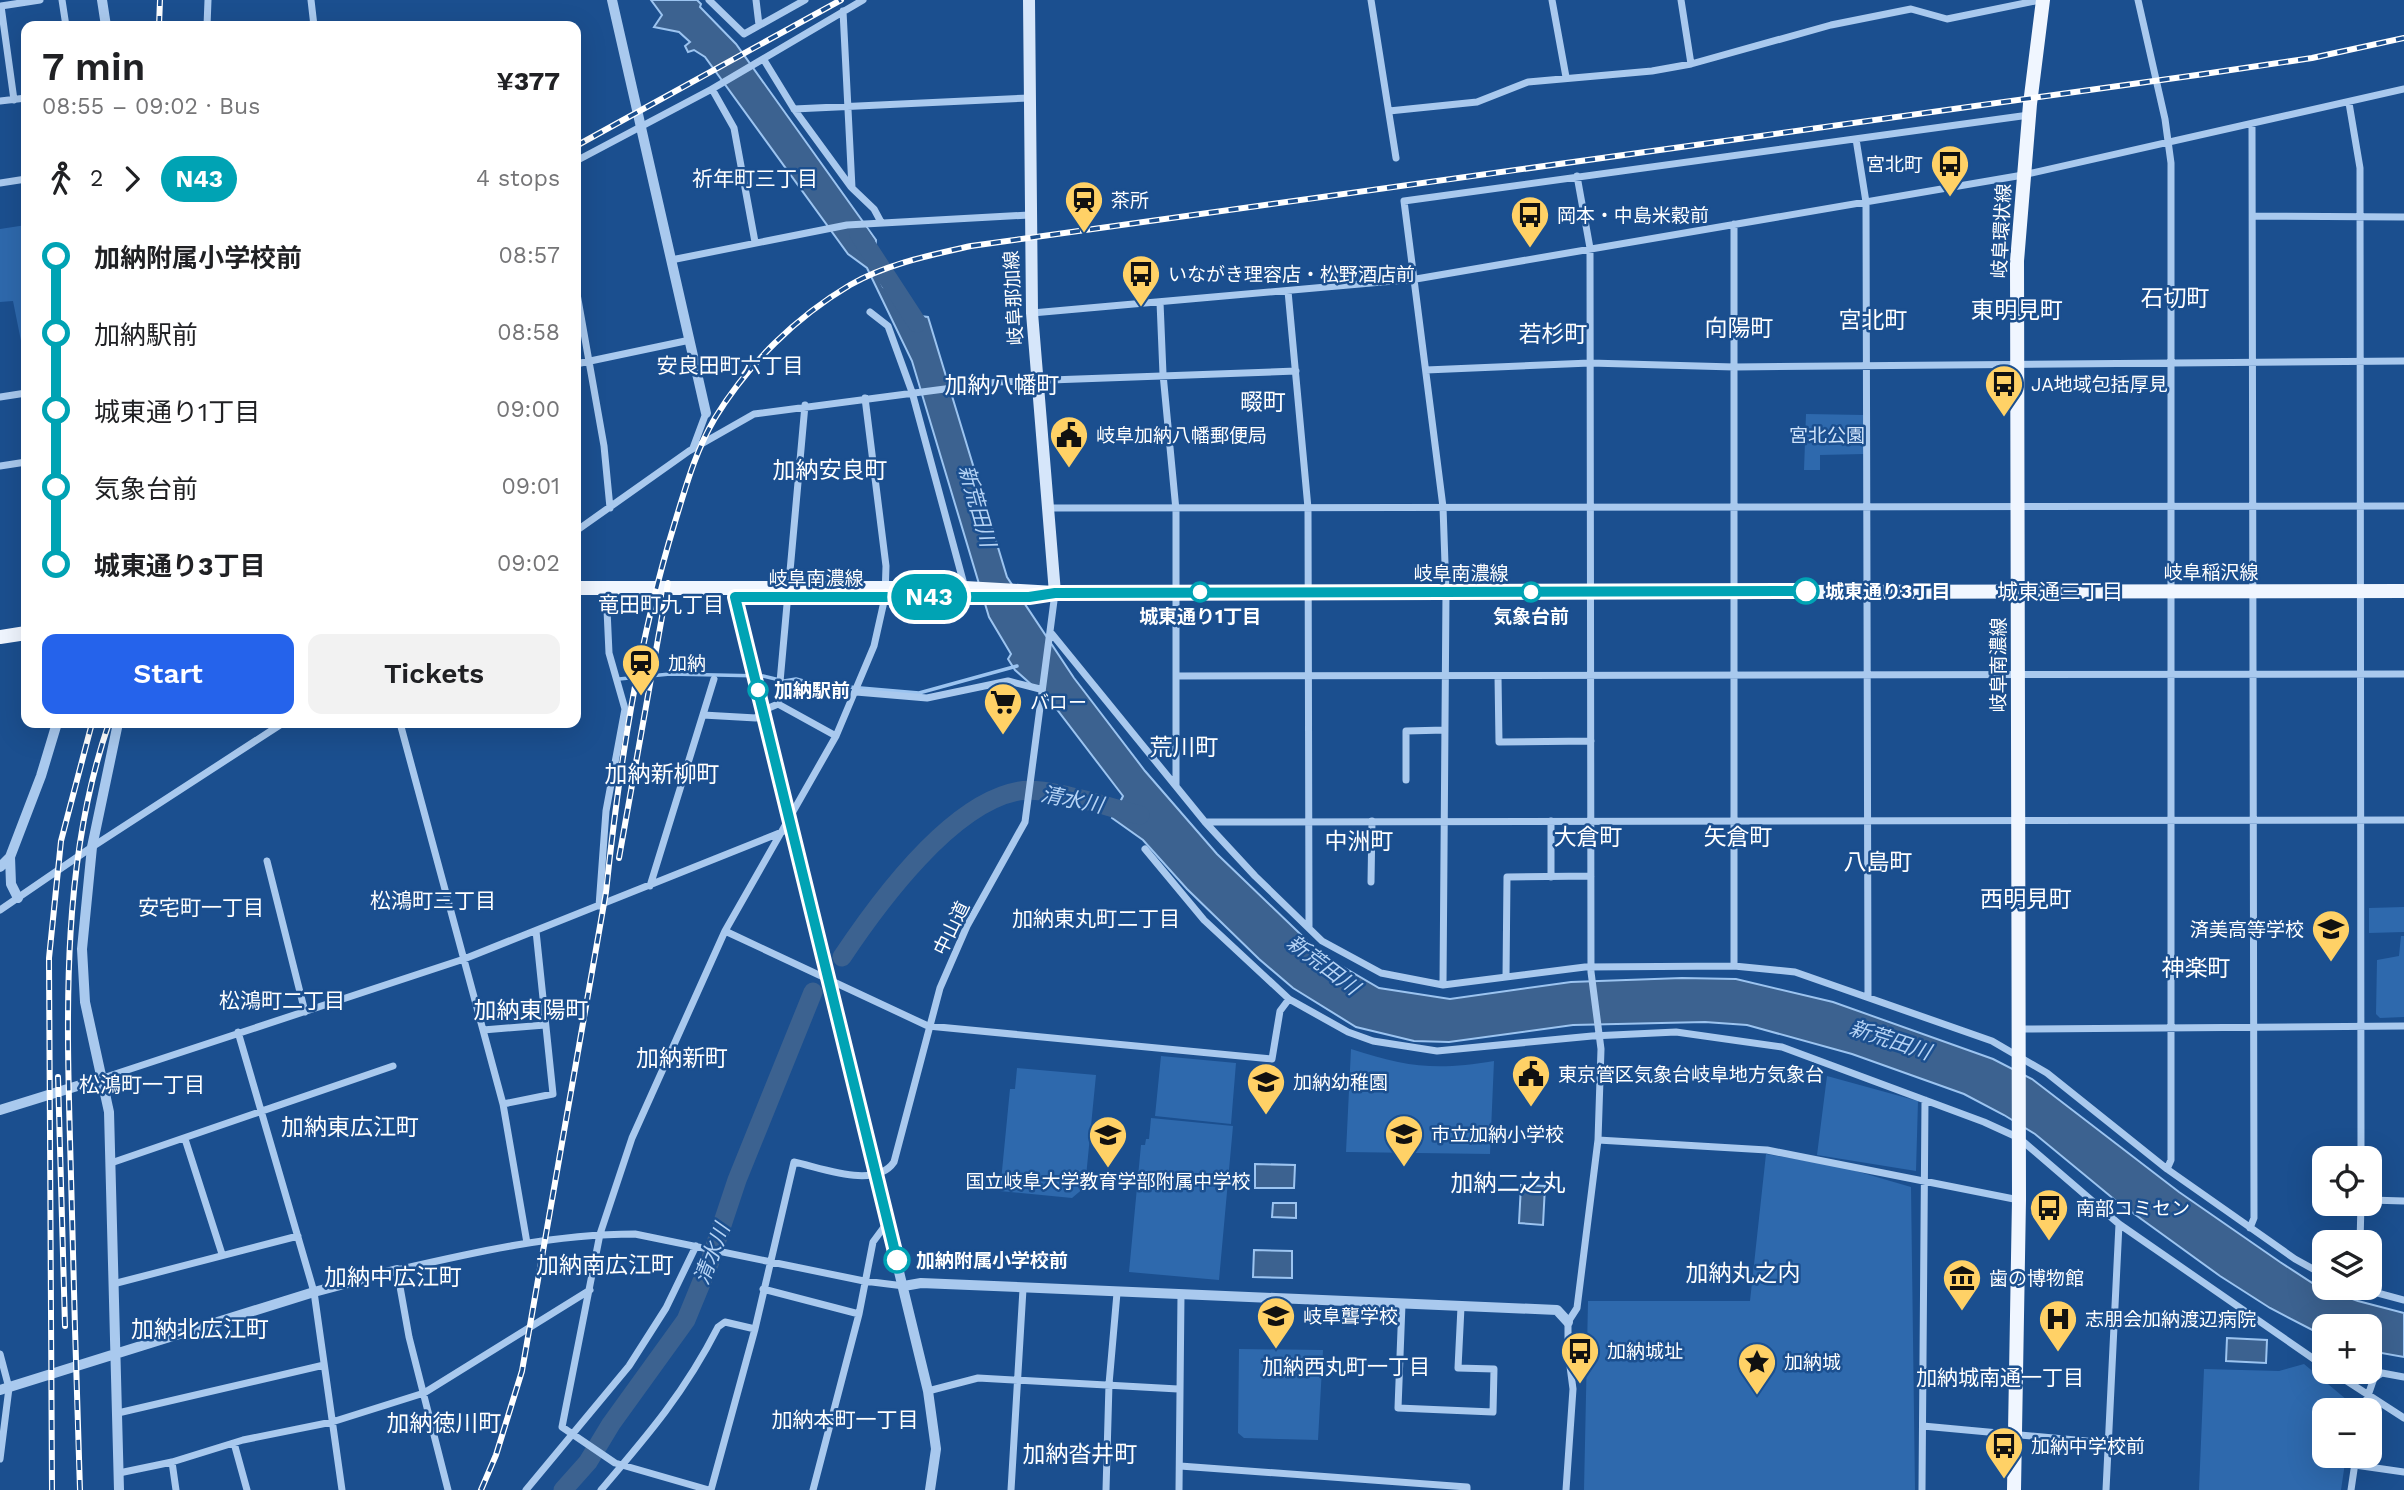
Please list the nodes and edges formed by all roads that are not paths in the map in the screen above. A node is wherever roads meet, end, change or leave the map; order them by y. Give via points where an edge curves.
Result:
1 (40, 0) edge
2 (62, 0) edge
3 (102, 0) edge
4 (208, 0) edge
5 (311, 0) edge
6 (612, 0) edge
7 (709, 0) edge
8 (757, 0) edge
9 (805, 0) edge
10 (863, 0) edge
11 (1029, 0) edge
12 (1371, 0) edge
13 (1552, 0) edge
14 (1681, 0) edge
15 (2041, 0) edge
16 (2138, 0) edge
17 (843, 11) junction
18 (65, 21) edge
19 (105, 21) edge
20 (207, 21) edge
21 (313, 21) edge
22 (760, 25) junction
23 (761, 62) junction
24 (1691, 64) junction
25 (1566, 77) junction
26 (712, 89) junction
27 (2404, 89) edge
28 (1029, 98) junction
29 (21, 99) edge
30 (14, 100) junction
31 (0, 101) edge
32 (2349, 103) junction
33 (848, 106) junction
34 (794, 109) junction
35 (1390, 111) junction
36 (2029, 115) junction
37 (642, 125) junction
38 (2252, 125) junction
39 (1856, 139) junction
40 (2169, 144) junction
41 (581, 158) edge
42 (1396, 158) dead end
43 (2023, 175) junction
44 (1577, 176) junction
45 (21, 180) edge
46 (0, 183) edge
47 (852, 188) junction
48 (1866, 202) junction
49 (1029, 215) junction
50 (2253, 216) junction
51 (2404, 217) edge
52 (2360, 218) junction
53 (877, 223) junction
54 (1734, 224) junction
55 (755, 242) junction
56 (1590, 248) junction
57 (671, 260) junction
58 (1416, 279) junction
59 (1288, 291) junction
60 (1160, 302) junction
61 (870, 312) dead end
62 (1032, 313) junction
63 (581, 314) edge
64 (690, 340) junction
65 (590, 361) junction
66 (2360, 361) junction
67 (2404, 361) edge
68 (2170, 362) junction
69 (581, 363) edge
70 (1590, 363) junction
71 (2252, 363) junction
72 (2017, 364) junction
73 (1867, 366) junction
74 (1734, 367) junction
75 (1296, 370) junction
76 (1426, 370) junction
77 (1163, 374) junction
78 (1038, 379) junction
79 (914, 392) junction
80 (21, 394) edge
81 (0, 397) edge
82 (865, 398) junction
83 (805, 405) junction
84 (706, 413) joint
85 (693, 449) junction
86 (21, 463) edge
87 (0, 466) edge
88 (2171, 506) junction
89 (2253, 506) junction
90 (2360, 506) junction
91 (2404, 506) edge
92 (1443, 507) junction
93 (1590, 507) junction
94 (1734, 507) junction
95 (1867, 507) junction
96 (2018, 507) junction
97 (1050, 508) junction
98 (1308, 508) junction
99 (610, 509) junction
100 (1176, 509) junction
101 (581, 528) edge
102 (581, 589) edge
103 (972, 591) junction
104 (1734, 591) junction
105 (1867, 591) junction
106 (2017, 591) junction
107 (2170, 591) junction
108 (2253, 591) junction
109 (2362, 591) junction
110 (2404, 591) edge
111 (606, 592) junction
112 (1177, 592) junction
113 (1446, 592) junction
114 (1591, 592) junction
115 (734, 593) junction
116 (788, 593) junction
117 (885, 593) junction
118 (1055, 593) junction
119 (1309, 593) junction
120 (581, 596) edge
121 (21, 634) edge
122 (1052, 634) junction
123 (0, 637) edge
124 (21, 642) edge
125 (0, 646) edge
126 (2171, 674) junction
127 (2255, 674) junction
128 (2360, 674) junction
129 (2404, 674) edge
130 (1734, 675) junction
131 (1868, 675) junction
132 (2017, 675) junction
133 (1176, 676) junction
134 (1498, 676) junction
135 (1591, 676) junction
136 (1308, 677) junction
137 (1445, 677) junction
138 (714, 679) dead end
139 (858, 688) junction
140 (1040, 689) junction
141 (778, 704) junction
142 (764, 710) junction
143 (703, 715) junction
144 (55, 728) edge
145 (117, 728) edge
146 (275, 728) edge
147 (401, 728) edge
148 (1445, 730) junction
149 (836, 736) junction
150 (1591, 741) junction
151 (1406, 780) dead end
152 (1176, 785) junction
153 (789, 818) junction
154 (1868, 820) junction
155 (2017, 820) junction
156 (2172, 820) junction
157 (2254, 820) junction
158 (2361, 820) junction
159 (2404, 820) edge
160 (1309, 821) junction
161 (1372, 821) junction
162 (1444, 821) junction
163 (1550, 821) junction
164 (1591, 821) junction
165 (1734, 821) junction
166 (1205, 822) junction
167 (783, 832) junction
168 (92, 846) junction
169 (1145, 849) dead end
170 (10, 857) junction
171 (267, 861) dead end
172 (0, 867) edge
173 (1591, 876) junction
174 (1550, 877) junction
175 (1371, 882) dead end
176 (650, 886) junction
177 (18, 898) junction
178 (599, 906) junction
179 (0, 910) edge
180 (1309, 927) junction
181 (536, 931) junction
182 (724, 931) junction
183 (464, 959) junction
184 (1734, 966) junction
185 (1591, 970) junction
186 (1506, 977) junction
187 (829, 980) junction
188 (1443, 985) junction
189 (1868, 997) junction
190 (1289, 999) junction
191 (305, 1012) junction
192 (545, 1025) junction
193 (928, 1026) junction
194 (2404, 1026) edge
195 (2253, 1027) junction
196 (2360, 1027) junction
197 (2171, 1028) junction
198 (2019, 1029) junction
199 (483, 1030) junction
200 (239, 1032) junction
201 (1599, 1035) junction
202 (2018, 1056) junction
203 (393, 1066) dead end
204 (103, 1079) junction
205 (1925, 1100) junction
206 (503, 1104) junction
207 (0, 1110) edge
208 (261, 1114) junction
209 (2019, 1138) junction
210 (185, 1139) junction
211 (1598, 1140) junction
212 (2361, 1146) edge
213 (111, 1163) junction
214 (2167, 1169) junction
215 (876, 1175) junction
216 (1925, 1182) junction
217 (2019, 1200) junction
218 (2382, 1200) edge
219 (2404, 1201) edge
220 (888, 1221) junction
221 (2119, 1224) junction
222 (2250, 1228) junction
223 (600, 1234) junction
224 (298, 1236) junction
225 (527, 1243) junction
226 (696, 1247) junction
227 (222, 1254) junction
228 (769, 1262) junction
229 (2312, 1267) edge
230 (397, 1270) junction
231 (864, 1281) junction
232 (112, 1284) junction
233 (904, 1286) junction
234 (763, 1289) junction
235 (1023, 1289) junction
236 (590, 1290) junction
237 (314, 1292) junction
238 (1117, 1293) junction
239 (2382, 1294) edge
240 (1181, 1295) junction
241 (2404, 1300) edge
242 (1402, 1304) junction
243 (1461, 1307) junction
244 (859, 1314) junction
245 (1568, 1322) junction
246 (755, 1329) junction
247 (0, 1354) edge
248 (115, 1356) junction
249 (2312, 1358) edge
250 (324, 1365) junction
251 (2404, 1377) edge
252 (1018, 1381) junction
253 (1109, 1384) junction
254 (2352, 1384) edge
255 (5, 1389) edge
256 (1178, 1389) junction
257 (928, 1391) junction
258 (424, 1393) junction
259 (2367, 1393) junction
260 (0, 1398) edge
261 (2366, 1398) edge
262 (118, 1413) junction
263 (2404, 1418) edge
264 (332, 1422) junction
265 (1923, 1426) junction
266 (571, 1434) junction
267 (2015, 1435) junction
268 (234, 1443) junction
269 (2108, 1443) junction
270 (0, 1458) edge
271 (172, 1462) junction
272 (622, 1465) junction
273 (1180, 1466) junction
274 (2355, 1468) edge
275 (2376, 1468) edge
276 (2404, 1472) edge
277 (119, 1473) junction
278 (933, 1489) edge
279 (119, 1490) edge
280 (176, 1490) edge
281 (247, 1490) edge
282 (342, 1490) edge
283 (448, 1490) edge
284 (526, 1490) edge
285 (601, 1490) edge
286 (707, 1490) edge
287 (813, 1490) edge
288 (1010, 1490) edge
289 (1106, 1490) edge
290 (1179, 1490) edge
291 (1467, 1490) edge
292 (1566, 1490) edge
293 (1922, 1490) edge
294 (2014, 1490) edge
295 (2106, 1490) edge
296 (2351, 1490) edge

1 - 30 street via 1,6
2 - 18 street
3 - 19 street
4 - 20 street
5 - 21 street
6 - 37 street
7 - 22 street via 744,34
8 - 22 street
9 - 22 street
10 - 17 street
11 - 28 main road, 岐阜那加線
12 - 35 street
13 - 25 street
14 - 24 street
15 - 24 street via 1947,19 1911,9 1873,15
15 - 36 main road, 岐阜環状線
16 - 40 street
17 - 23 street
17 - 33 street
23 - 26 street
23 - 34 street
24 - 25 street
25 - 35 street via 1528,82 1477,102
26 - 37 street
26 - 55 street via 734,128
27 - 32 street
28 - 33 street
28 - 49 main road, 岐阜那加線
29 - 30 street
30 - 31 street
32 - 38 street
32 - 52 street via 2357,139
33 - 34 street
33 - 47 street
34 - 47 street
35 - 42 street
36 - 39 street
36 - 43 main road, 岐阜環状線
37 - 41 street
37 - 57 street
38 - 40 street
38 - 50 street
39 - 44 street
39 - 48 street
40 - 43 street
40 - 68 street
43 - 48 street
43 - 72 main road, 岐阜環状線
44 - 56 street
44 - 58 street via 1405,201
45 - 46 street
47 - 53 street via 874,209
48 - 54 street
48 - 73 street
49 - 53 street
49 - 62 main road, 岐阜那加線
50 - 52 street
50 - 71 street
51 - 52 street
52 - 66 street
53 - 55 street
54 - 56 street
54 - 74 street
55 - 57 street
56 - 58 street
56 - 70 street
57 - 64 street
58 - 59 street
58 - 76 street
59 - 60 street
59 - 75 street
60 - 62 street
60 - 77 street
61 - 79 street via 887,326
62 - 78 main road, 岐阜那加線
63 - 65 street
64 - 65 street
64 - 84 street
65 - 69 street
65 - 99 street
66 - 67 street
66 - 71 street
66 - 90 street
68 - 71 street
68 - 72 street
68 - 88 street
70 - 74 street
70 - 76 street
70 - 93 street
71 - 89 street
72 - 73 street
72 - 96 main road, 岐阜環状線
73 - 74 street
73 - 95 street
74 - 94 street
75 - 77 street
75 - 98 street
76 - 92 street
77 - 78 street
77 - 100 street
78 - 79 street
78 - 97 main road, 岐阜那加線
79 - 82 street
79 - 103 street
80 - 81 street
82 - 83 street
82 - 117 street via 886,566
83 - 85 street via 754,414
83 - 116 street
84 - 85 street
85 - 99 street
86 - 87 street
88 - 89 street
88 - 96 street
88 - 107 street
89 - 90 street
89 - 108 street
90 - 91 street
90 - 109 street
92 - 93 street
92 - 98 street
92 - 113 street
93 - 94 street
93 - 114 street
94 - 95 street
94 - 104 street
95 - 96 street
95 - 105 street
96 - 106 main road, 岐阜環状線
97 - 100 street
97 - 118 main road, 岐阜那加線
98 - 100 street
98 - 119 street
99 - 101 street
100 - 112 street
102 - 111 main road, 岐阜南濃線
103 - 117 main road, 岐阜南濃線
103 - 118 main road, 岐阜南濃線
104 - 105 main road, 岐阜南濃線
104 - 114 main road, 岐阜南濃線
104 - 130 street
105 - 106 main road, 岐阜南濃線
105 - 131 street
106 - 107 main road, 岐阜稲沢線
106 - 132 main road, 岐阜南濃線
107 - 108 main road, 岐阜稲沢線
107 - 126 street
108 - 109 main road, 岐阜稲沢線
108 - 127 street
109 - 110 main road, 岐阜稲沢線
109 - 128 street
111 - 115 main road, 岐阜南濃線
111 - 120 main road, 岐阜南濃線
111 - 178 street via 609,653 625,709 606,811
112 - 118 main road, 岐阜南濃線
112 - 119 main road, 岐阜南濃線
112 - 133 street
113 - 114 main road, 岐阜南濃線
113 - 119 main road, 岐阜南濃線
113 - 137 street
114 - 135 street
115 - 116 main road, 岐阜南濃線
115 - 142 street
116 - 117 main road, 岐阜南濃線
116 - 141 street
117 - 139 street via 874,646
118 - 122 street, 中山道
119 - 136 street
121 - 123 main road
122 - 140 street, 中山道
122 - 152 street
124 - 125 main road
126 - 127 street
126 - 132 street
126 - 156 street
127 - 128 street
127 - 157 street
128 - 129 street
128 - 158 street
130 - 131 street
130 - 135 street
130 - 165 street
131 - 132 street
131 - 154 street
132 - 155 main road, 岐阜南濃線
133 - 136 street
133 - 152 street
134 - 135 street
134 - 137 street
134 - 150 street via 1499,742
135 - 150 street
136 - 137 street
136 - 160 street
137 - 148 street
138 - 143 street
139 - 140 street via 927,698 1008,681
139 - 149 street
140 - 193 street, 中山道 via 1024,822 967,926
141 - 142 street
141 - 149 street
142 - 143 street via 757,718
142 - 153 street
143 - 176 street
144 - 170 street
145 - 168 street
146 - 168 street
147 - 183 street
148 - 151 street via 1406,731
148 - 162 street
149 - 153 street
150 - 164 street
152 - 166 street
153 - 167 street
153 - 187 street
154 - 155 street
154 - 165 street
154 - 189 street
155 - 156 street
155 - 198 main road, 岐阜南濃線
156 - 157 street
156 - 197 street
157 - 158 street
157 - 195 street
158 - 159 street
158 - 196 street
160 - 161 street
160 - 166 street
160 - 180 street
161 - 162 street
161 - 175 street
162 - 163 street
162 - 188 street
163 - 164 street
163 - 174 street
164 - 165 street
164 - 173 street
165 - 184 street
166 - 180 street
167 - 176 street
167 - 182 street
168 - 177 street
168 - 204 street via 82,949 85,1002
169 - 190 street via 1204,920
170 - 172 street
170 - 177 street via 11,884
171 - 191 street
173 - 174 street
173 - 185 street
174 - 186 street via 1507,877
176 - 178 street
177 - 179 street
178 - 181 street
180 - 188 street via 1322,941 1381,973
181 - 183 street
181 - 192 street
182 - 187 street
182 - 223 street via 632,1138
183 - 191 street
183 - 199 street
184 - 185 street
184 - 189 street via 1795,972
185 - 186 street
185 - 201 street
186 - 188 street
187 - 193 street
187 - 215 street
189 - 202 street via 1992,1041
190 - 193 street via 1280,1011 1272,1059
190 - 201 street via 1373,1041 1437,1051
191 - 200 street
192 - 199 street
192 - 206 street via 553,1094
193 - 215 street, 中山道 via 894,1162
194 - 196 street
195 - 196 street
195 - 197 street
195 - 222 street via 2254,1219
196 - 212 street
197 - 198 street
197 - 214 street via 2171,1160
198 - 202 main road, 岐阜南濃線
199 - 206 street
200 - 204 street
200 - 208 street
201 - 205 street via 1676,1032 1754,1041
201 - 211 street
202 - 209 main road, 岐阜南濃線
202 - 214 street via 2047,1073
203 - 208 street
204 - 207 street
204 - 213 street
205 - 209 street
205 - 216 street
206 - 225 street
208 - 210 street
208 - 224 street
209 - 217 main road, 岐阜南濃線
209 - 221 street
210 - 213 street
210 - 227 street
211 - 216 street via 1767,1150
211 - 245 street via 1577,1308
213 - 232 street
214 - 222 street
215 - 220 street
215 - 228 street via 794,1162
216 - 217 street
216 - 265 street
217 - 267 main road, 岐阜南濃線
218 - 219 street
220 - 231 street via 873,1242
220 - 233 street
221 - 249 street
221 - 269 street
222 - 229 street
223 - 225 street
223 - 226 street via 635,1234
223 - 236 street
224 - 227 street
224 - 237 street
225 - 230 street
226 - 228 street
226 - 266 street via 666,1308 629,1366
227 - 232 street
228 - 231 street
228 - 234 street
230 - 237 street
230 - 258 street
231 - 233 street
231 - 244 street
232 - 248 street
233 - 235 street
233 - 257 street
234 - 244 street
234 - 246 street
235 - 238 street
235 - 252 street
236 - 258 street
236 - 266 street via 562,1427
237 - 248 street
237 - 250 street
238 - 240 street
238 - 253 street
239 - 241 street
240 - 242 street
240 - 256 street
242 - 243 street
242 - 243 street via 1398,1408 1493,1412 1494,1369 1458,1368
243 - 245 street via 1557,1310
244 - 287 street
245 - 292 street via 1573,1390
246 - 272 street via 726,1322 718,1327 686,1386
246 - 286 street
247 - 255 street
248 - 255 street
248 - 262 street
250 - 262 street
250 - 264 street
251 - 259 street via 2382,1373
252 - 253 street
252 - 257 street via 978,1378
252 - 288 street
253 - 256 street
253 - 289 street
254 - 259 street
255 - 260 street
255 - 270 street
256 - 273 street
257 - 278 street via 936,1449
258 - 264 street
258 - 283 street
259 - 261 street
259 - 263 street
262 - 277 street
264 - 268 street
264 - 282 street
265 - 267 street
265 - 293 street
266 - 272 street
266 - 284 street
267 - 269 street
267 - 294 main road, 岐阜南濃線
268 - 271 street
268 - 281 street
269 - 295 street
271 - 277 street
271 - 280 street
272 - 285 street
272 - 286 street
273 - 290 street
273 - 291 street
274 - 296 street
275 - 276 street
277 - 279 street

